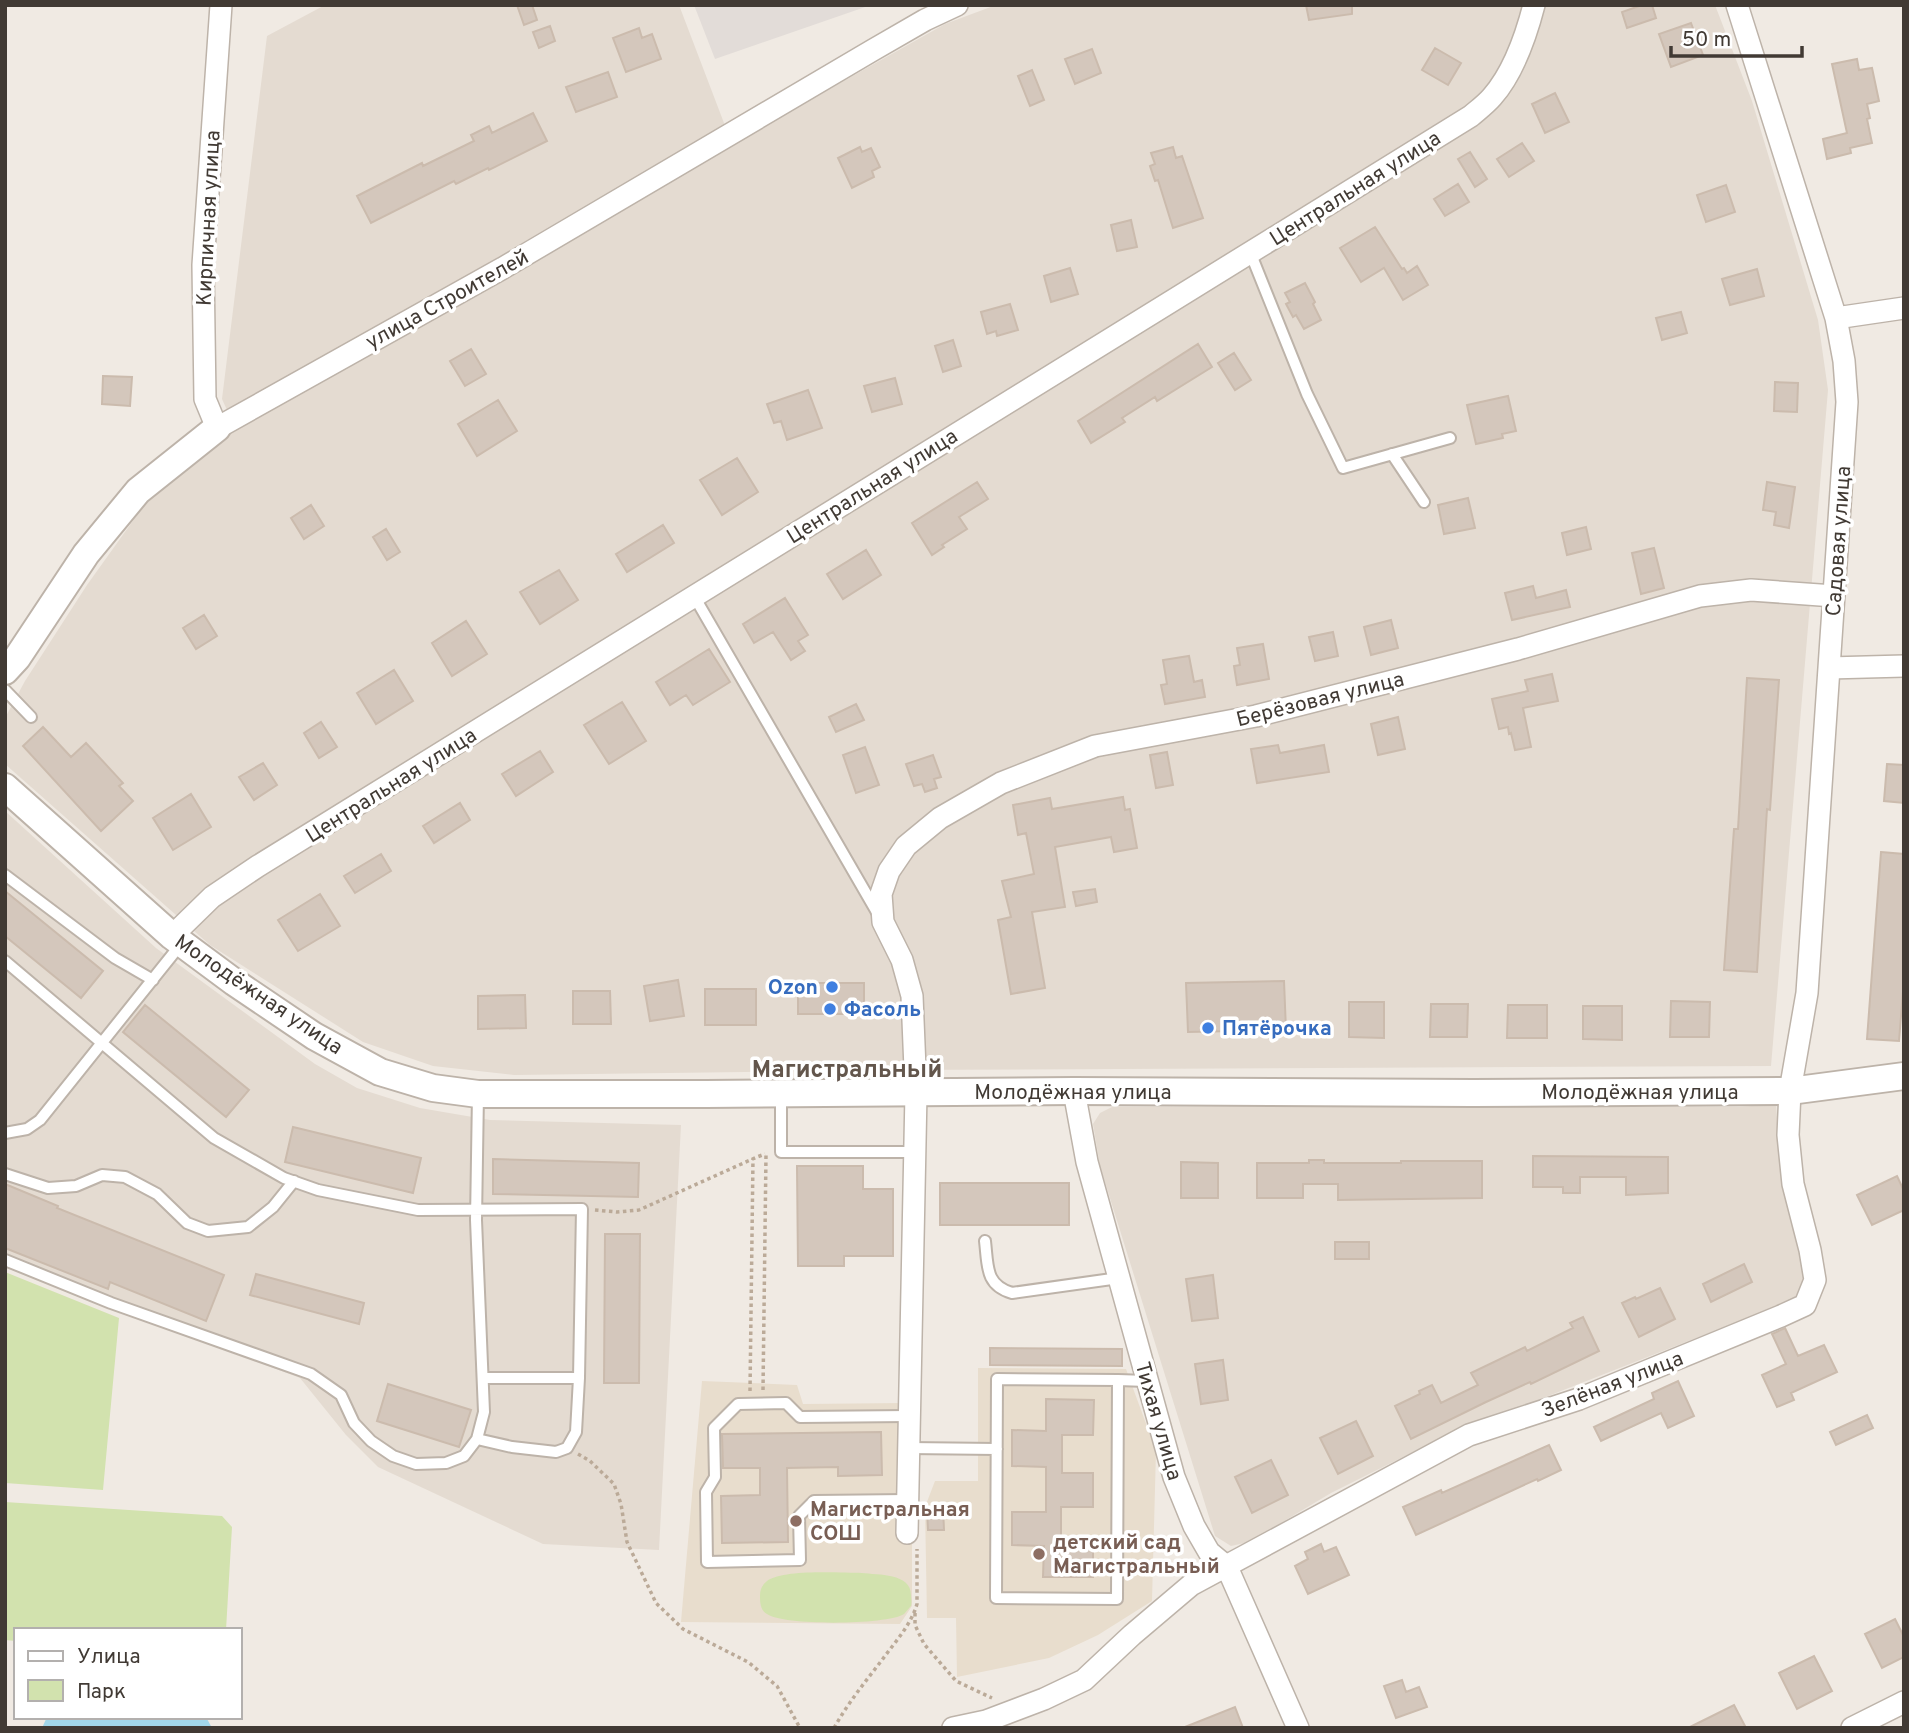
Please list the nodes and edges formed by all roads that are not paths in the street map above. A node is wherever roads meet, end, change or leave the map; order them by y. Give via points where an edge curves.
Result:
1 (221, 5) edge
2 (957, 5) edge
3 (1535, 5) edge
4 (1737, 5) edge
5 (1250, 252) junction
6 (1904, 308) edge
7 (1836, 318) junction
8 (217, 428) junction
9 (1450, 438) dead end
10 (1392, 454) junction
11 (1423, 502) dead end
12 (694, 596) junction
13 (1834, 596) junction
14 (1904, 666) edge
15 (1829, 668) junction
16 (5, 671) edge
17 (5, 690) edge
18 (31, 717) dead end
19 (5, 787) edge
20 (5, 875) edge
21 (883, 922) junction
22 (177, 940) junction
23 (5, 961) edge
24 (153, 980) junction
25 (102, 1043) junction
26 (1904, 1076) edge
27 (1074, 1091) junction
28 (1790, 1091) junction
29 (916, 1093) junction
30 (478, 1094) junction
31 (781, 1094) junction
32 (5, 1133) edge
33 (915, 1152) junction
34 (5, 1174) edge
35 (293, 1181) junction
36 (476, 1209) junction
37 (985, 1241) dead end
38 (5, 1260) edge
39 (1119, 1278) junction
40 (483, 1378) junction
41 (579, 1378) junction
42 (1118, 1380) junction
43 (1147, 1381) junction
44 (909, 1416) junction
45 (477, 1439) junction
46 (908, 1448) junction
47 (997, 1449) junction
48 (907, 1516) joint
49 (1227, 1567) junction
50 (1904, 1702) edge
51 (953, 1728) edge
52 (1298, 1728) edge
53 (1852, 1728) edge

1 - 8 street, Кирпичная улица via 203,265 205,399
2 - 8 street, улица Строителей
3 - 5 street, Центральная улица via 1510,69 1471,116
4 - 7 street, Садовая улица
5 - 10 lane via 1307,394 1343,468
5 - 12 street, Центральная улица
6 - 7 street
7 - 13 street, Садовая улица via 1847,402
8 - 16 street, улица Строителей via 138,491 86,554
9 - 10 lane
10 - 11 lane
12 - 21 lane
12 - 22 street, Центральная улица via 258,866 212,897
13 - 15 street, Садовая улица
13 - 21 street, Берёзовая улица via 1751,590 1700,596 1518,649 1256,716 1096,746 1001,783 940,818 906,846 889,871 881,894
14 - 15 street
15 - 28 street, Садовая улица via 1807,993
17 - 18 lane
19 - 22 street, Молодёжная улица
20 - 24 lane via 115,958
21 - 29 street via 902,960 912,996
22 - 24 lane
22 - 30 street, Молодёжная улица via 314,1036 380,1072 433,1088
23 - 25 lane
24 - 25 lane
25 - 32 lane via 40,1120 27,1129
25 - 35 lane via 214,1138
26 - 28 street, Молодёжная улица
27 - 28 street, Молодёжная улица
27 - 29 street, Молодёжная улица
27 - 39 street, Тихая улица via 1087,1162
28 - 49 street, Зелёная улица via 1793,1184 1815,1280 1805,1305 1579,1399 1469,1435
29 - 31 street, Молодёжная улица
29 - 33 street
30 - 31 street, Молодёжная улица
30 - 36 lane
31 - 33 lane via 781,1152
33 - 44 street
34 - 35 lane via 48,1188 76,1186 102,1175 125,1177 157,1194 187,1223 208,1231 248,1227 273,1207
35 - 36 lane via 418,1210
36 - 40 lane
36 - 41 lane via 582,1209
37 - 39 lane via 989,1272 1001,1290 1012,1293
38 - 45 lane via 311,1374 341,1395 354,1423 393,1456 416,1464 446,1463 464,1456
39 - 43 street, Тихая улица
40 - 41 lane
40 - 45 lane via 484,1412
41 - 45 lane via 576,1432 567,1448 556,1452
42 - 43 lane
42 - 47 lane via 997,1379
42 - 47 lane via 1117,1599 996,1598
43 - 49 street, Тихая улица via 1174,1477 1194,1526 1209,1552
44 - 46 street
44 - 48 lane via 800,1417 786,1403 738,1404 714,1428 715,1477 706,1492 707,1562 800,1560 799,1516 814,1501
46 - 47 lane
46 - 48 street
49 - 51 street, Зелёная улица via 1191,1585 1084,1680 986,1721
49 - 52 street, Тихая улица
50 - 53 street

